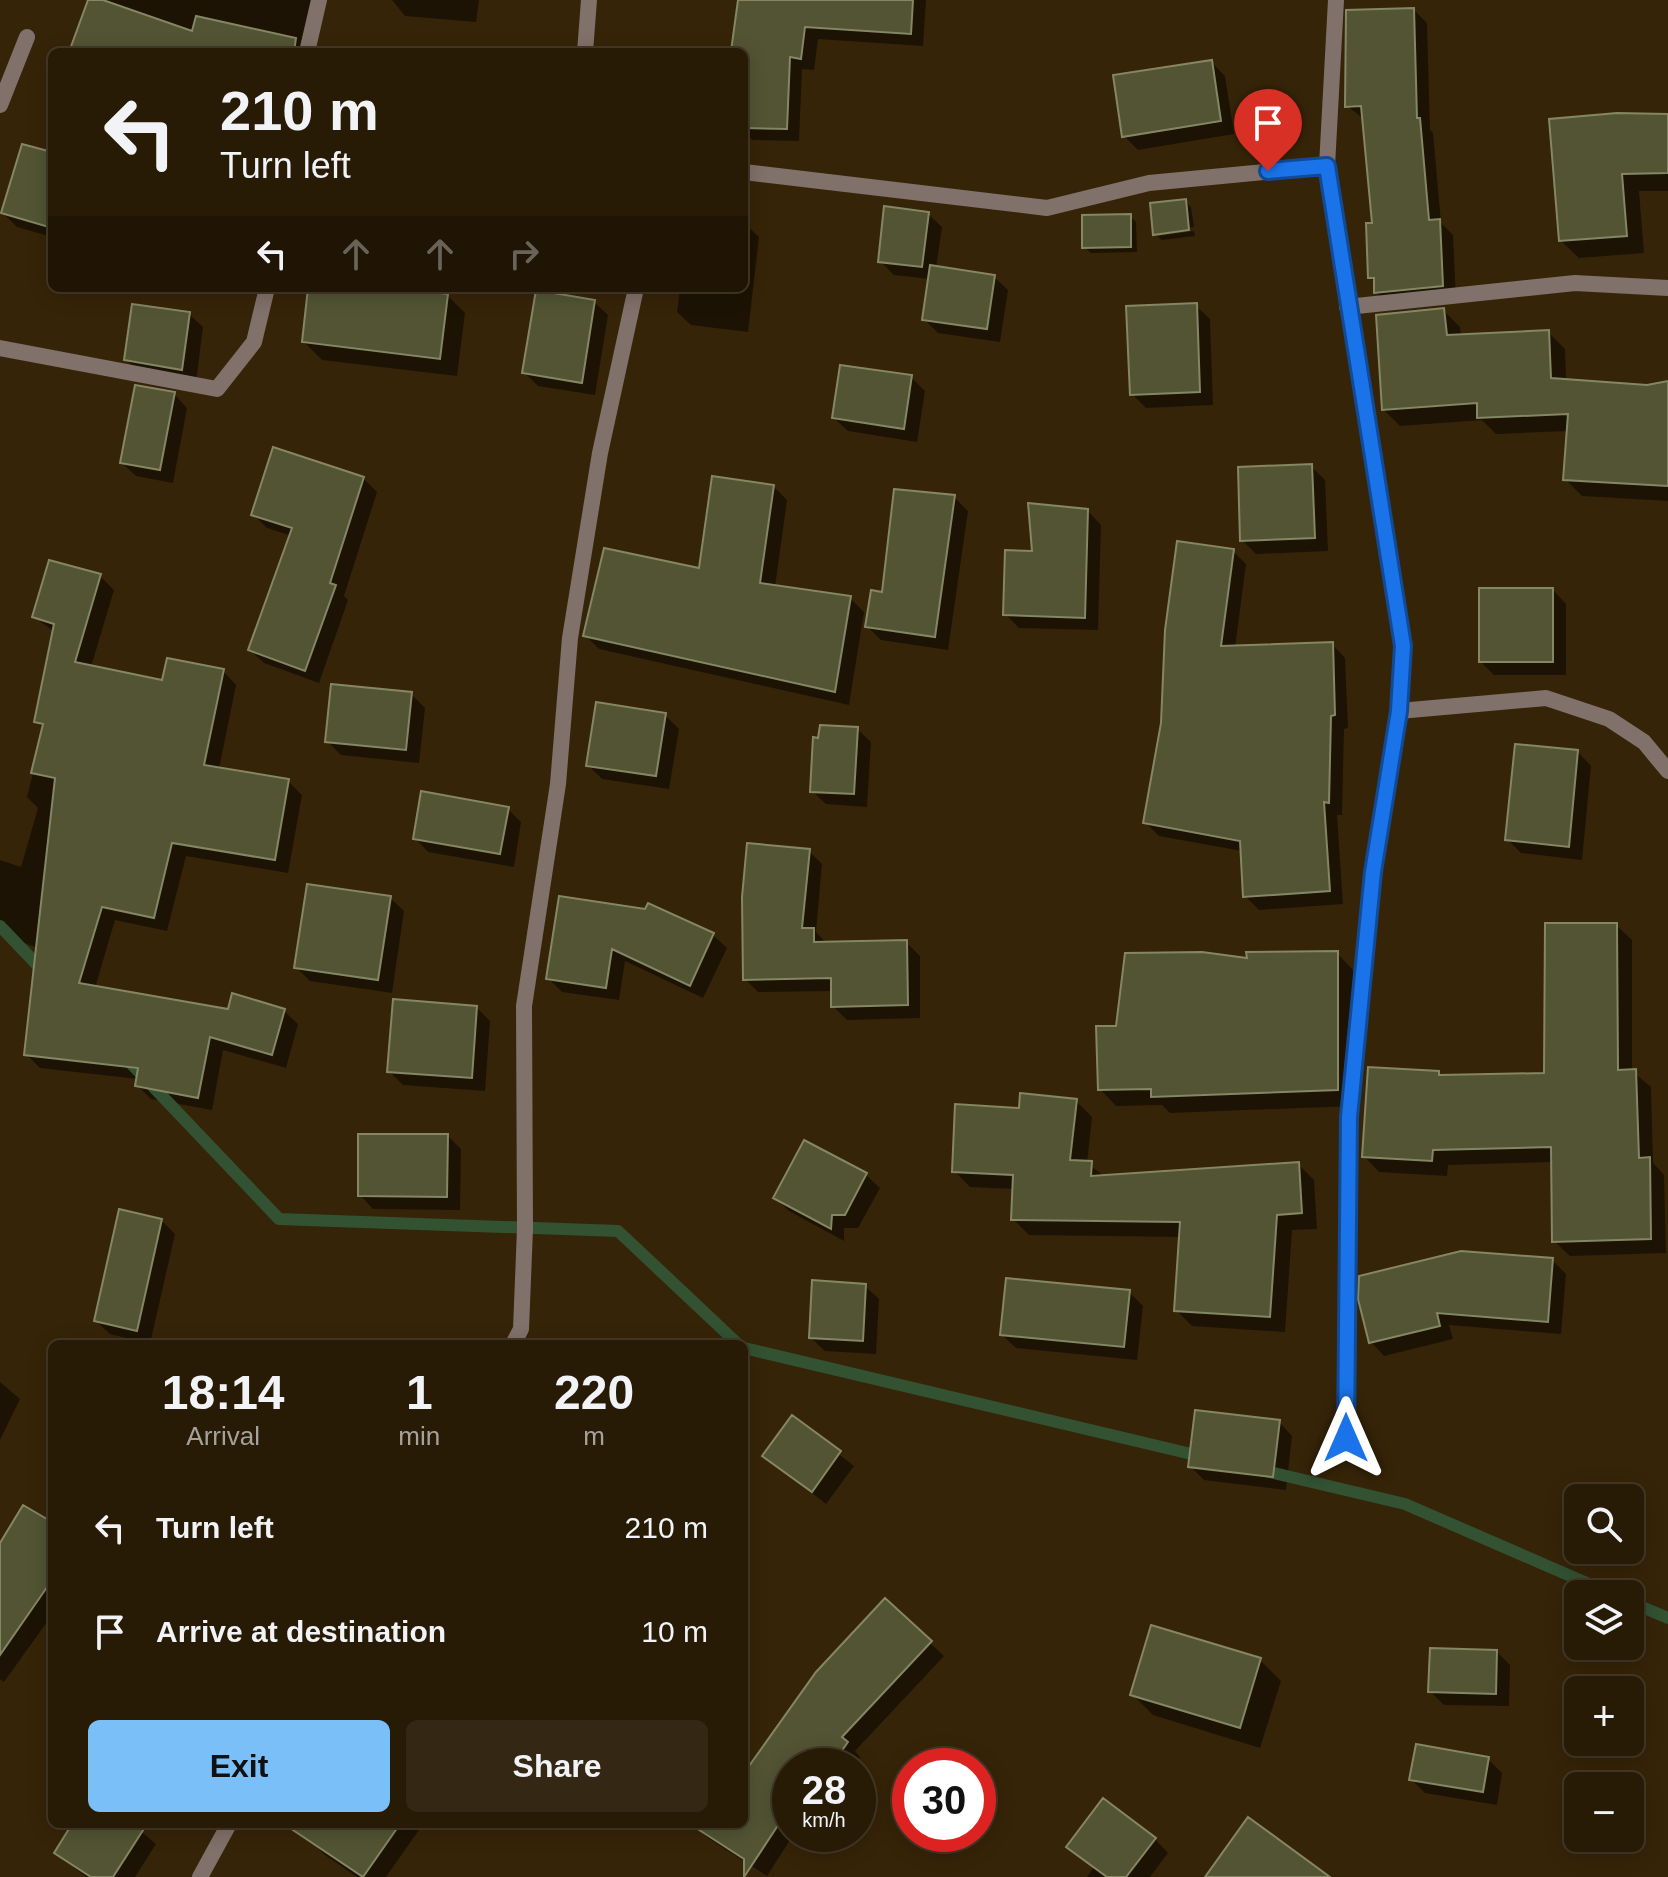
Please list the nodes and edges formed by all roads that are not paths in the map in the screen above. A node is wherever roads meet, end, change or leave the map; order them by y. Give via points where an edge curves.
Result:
1 (319, 0) edge
2 (589, 0) edge
3 (1336, 0) edge
4 (27, 37) dead end
5 (308, 48) edge
6 (585, 48) edge
7 (0, 105) edge
8 (1327, 166) junction
9 (748, 172) edge
10 (1668, 288) edge
11 (266, 292) edge
12 (635, 292) edge
13 (1347, 307) junction
14 (0, 348) edge
15 (1399, 711) junction
16 (1668, 771) edge
17 (515, 1340) edge
18 (1346, 1438) dead end
19 (227, 1828) edge
20 (200, 1877) edge

1 - 5 street
2 - 6 street
3 - 8 street
4 - 7 street
8 - 9 street via 1149,183 1047,208
8 - 13 street
10 - 13 street via 1575,283
11 - 14 street via 254,342 217,389
12 - 17 street via 600,453 573,623 558,784 524,1006 525,1229 521,1329
13 - 15 street via 1403,646
15 - 16 street via 1546,698 1609,719 1644,742
15 - 18 street via 1373,872 1349,1117
19 - 20 street

